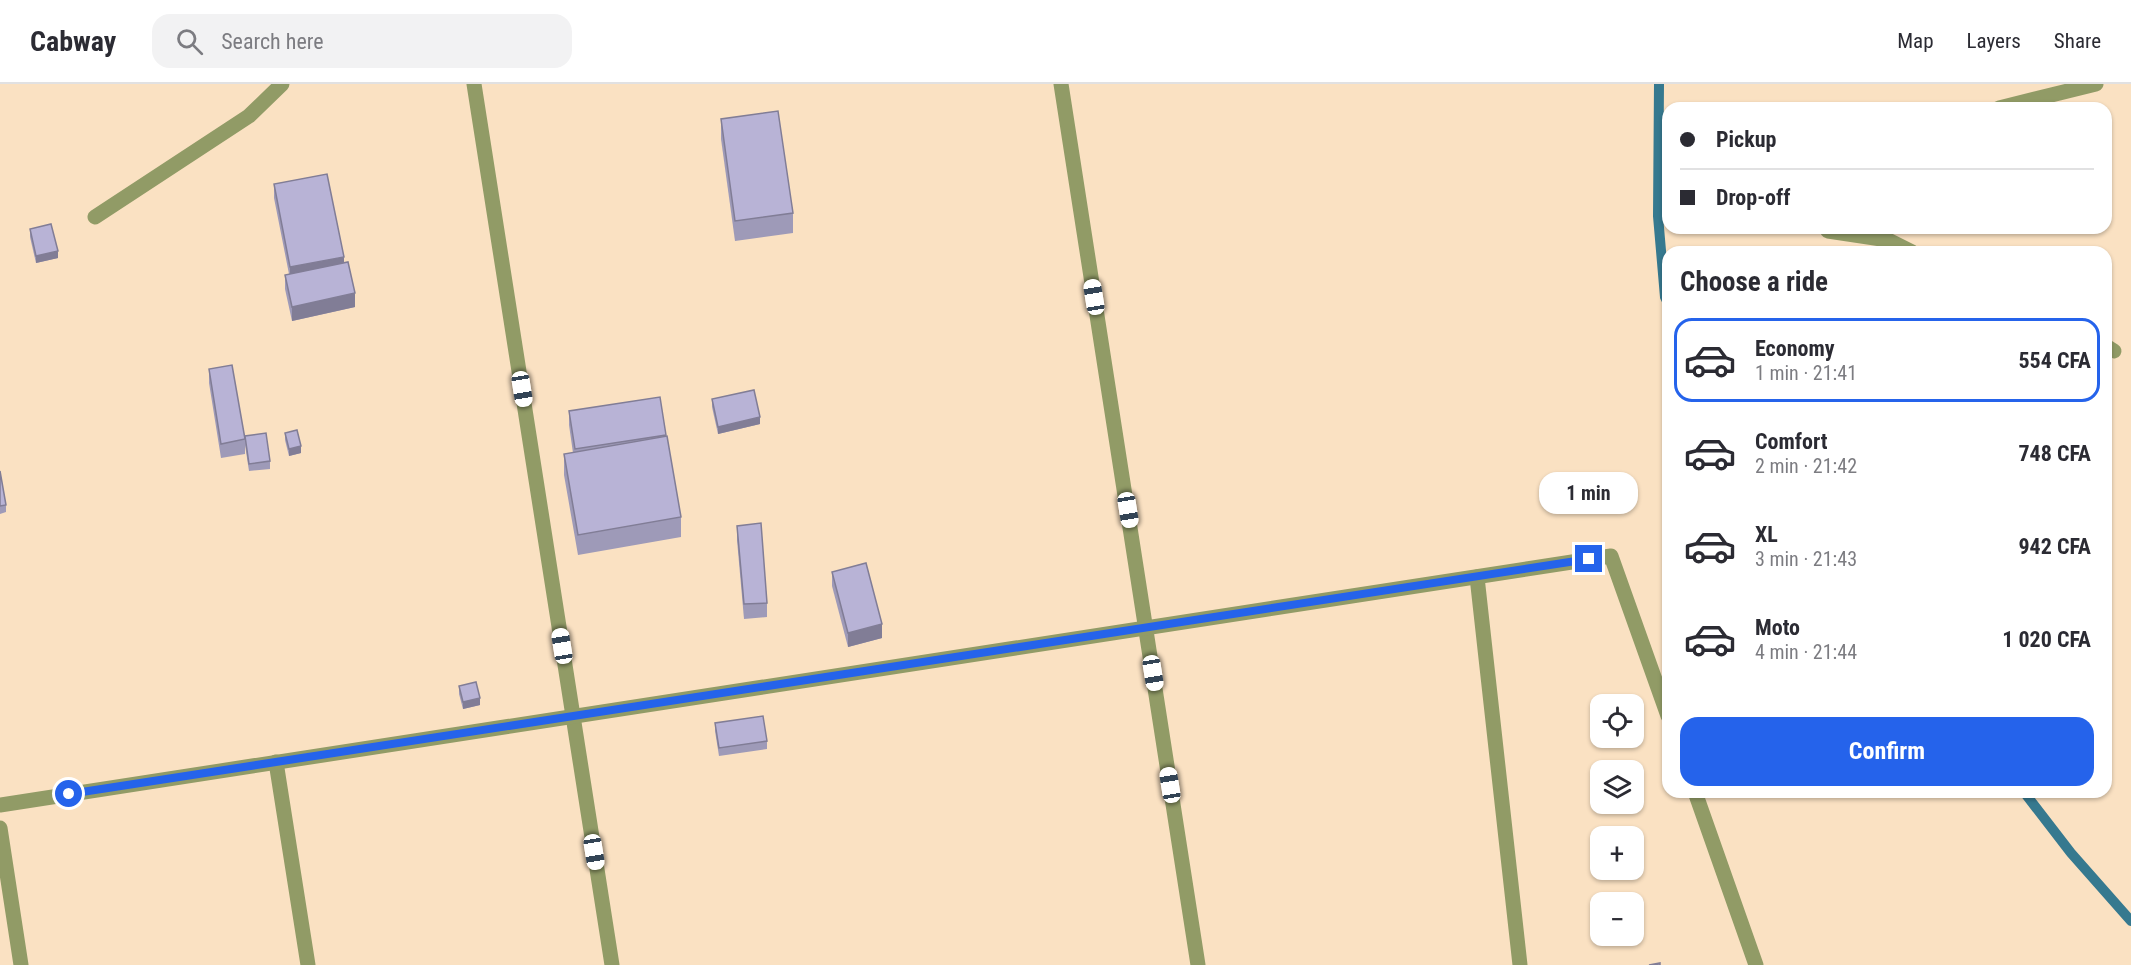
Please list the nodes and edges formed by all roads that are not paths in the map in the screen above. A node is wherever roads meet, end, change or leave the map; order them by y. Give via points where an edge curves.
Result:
1 (282, 84) edge
2 (474, 84) edge
3 (1061, 84) edge
4 (2096, 84) edge
5 (2023, 102) edge
6 (94, 217) dead end
7 (1848, 234) edge
8 (1900, 246) edge
9 (1477, 577) junction
10 (1146, 628) junction
11 (1662, 699) edge
12 (573, 717) junction
13 (276, 762) junction
14 (1697, 798) edge
15 (0, 805) edge
16 (0, 828) edge
17 (21, 965) edge
18 (308, 965) edge
19 (612, 965) edge
20 (1198, 965) edge
21 (1520, 965) edge
22 (1756, 965) edge

1 - 6 street via 249,116
2 - 12 street
3 - 10 street
4 - 5 street
7 - 8 street via 1888,240
9 - 10 street
9 - 11 street via 1611,556
9 - 21 street
10 - 12 street
10 - 20 street
12 - 13 street
12 - 19 street
13 - 15 street
13 - 18 street
14 - 22 street
16 - 17 street

